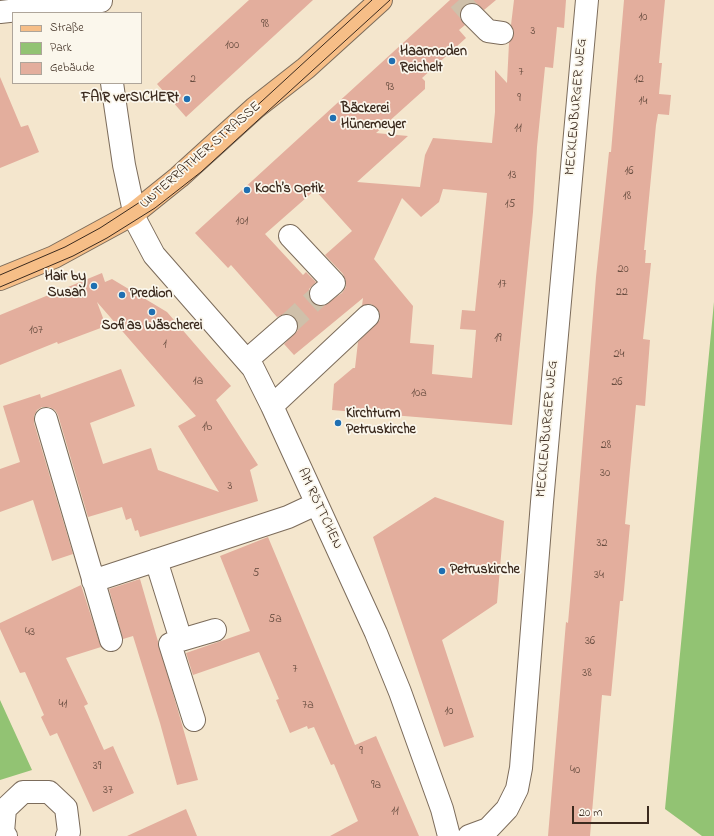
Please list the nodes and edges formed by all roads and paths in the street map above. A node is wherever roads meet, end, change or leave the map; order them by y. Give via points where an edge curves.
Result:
1 (381, 0) edge
2 (587, 0) edge
3 (101, 5) edge
4 (0, 12) edge
5 (472, 16) tunnel mouth
6 (502, 32) dead end
7 (112, 84) edge
8 (134, 214) junction
9 (290, 236) dead end
10 (0, 280) edge
11 (321, 294) tunnel mouth
12 (368, 316) dead end
13 (286, 326) tunnel mouth
14 (247, 360) junction
15 (272, 406) junction
16 (46, 419) dead end
17 (316, 504) junction
18 (156, 560) junction
19 (93, 581) junction
20 (215, 630) dead end
21 (111, 640) dead end
22 (181, 640) junction
23 (194, 720) dead end
24 (2, 808) edge
25 (6, 836) edge
26 (67, 836) edge
27 (449, 836) edge
28 (469, 836) edge

1 - 8 main road, UNTERRATHER STRASSE via 306,68 254,108 174,182
2 - 28 street, MECKLENBURGER WEG via 521,768 517,789 507,809 488,829
3 - 4 street
5 - 6 street via 488,31
7 - 8 street, AM RÖTTCHEN
8 - 10 main road, UNTERRATHER STRASSE via 54,257
8 - 14 street, AM RÖTTCHEN via 154,255
9 - 11 street via 334,283
12 - 15 street
13 - 14 street
14 - 15 street, AM RÖTTCHEN
15 - 17 street, AM RÖTTCHEN
16 - 19 street
17 - 18 street via 288,517
17 - 27 street, AM RÖTTCHEN via 376,633 400,692 442,809
18 - 19 street
18 - 22 street
19 - 21 street
20 - 22 street
22 - 23 street via 170,644
24 - 25 street via 3,832
24 - 26 street via 23,792 49,792 66,808 69,832

